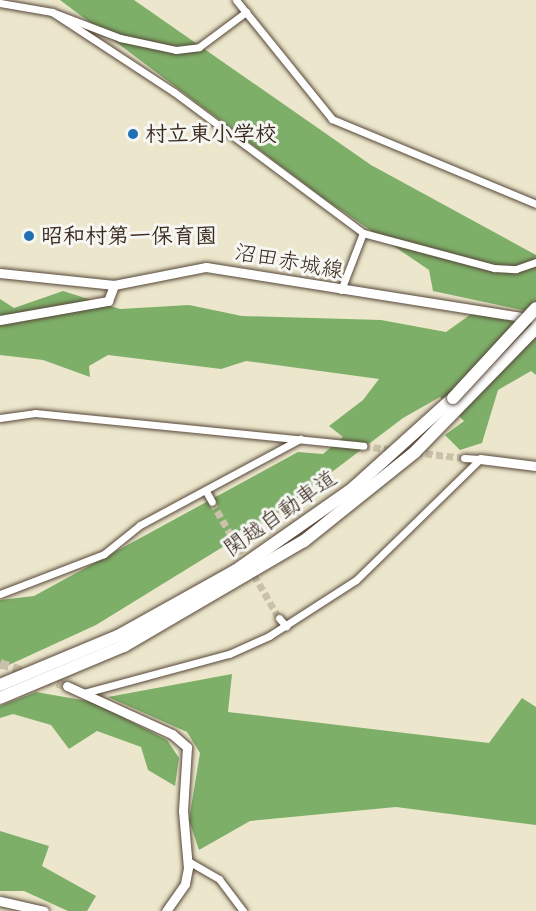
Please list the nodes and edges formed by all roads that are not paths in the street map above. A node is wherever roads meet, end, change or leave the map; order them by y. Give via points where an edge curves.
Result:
1 (236, 0) edge
2 (0, 3) edge
3 (52, 12) junction
4 (246, 12) junction
5 (536, 204) edge
6 (363, 233) junction
7 (536, 262) edge
8 (0, 273) edge
9 (114, 285) junction
10 (341, 290) junction
11 (536, 308) edge
12 (536, 319) edge
13 (0, 320) edge
14 (536, 328) edge
15 (0, 418) edge
16 (300, 439) junction
17 (363, 446) tunnel mouth
18 (464, 458) tunnel mouth
19 (480, 459) junction
20 (536, 466) edge
21 (207, 493) junction
22 (212, 502) tunnel mouth
23 (0, 594) edge
24 (279, 618) tunnel mouth
25 (286, 626) junction
26 (0, 685) edge
27 (67, 686) tunnel mouth
28 (84, 693) junction
29 (0, 698) edge
30 (188, 861) junction
31 (0, 901) edge
32 (44, 911) edge
33 (165, 911) edge
34 (243, 911) edge

1 - 4 street
2 - 3 street
3 - 4 street via 120,38 176,50 199,47
3 - 6 street via 174,92
4 - 5 street via 332,119
6 - 7 street via 494,268 516,270
6 - 10 street
8 - 9 main road, 沼田赤城線
9 - 10 main road, 沼田赤城線 via 206,267
9 - 13 main road via 108,301
10 - 12 main road, 沼田赤城線
11 - 26 highway, 関越自動車道, bridge via 453,398 352,489 235,571 118,636
14 - 29 highway, 関越自動車道 via 464,406 359,500 242,582 124,646
15 - 16 street via 45,414
16 - 17 street
16 - 21 street
18 - 19 street
19 - 20 main road
19 - 25 street via 356,580
21 - 22 street
21 - 23 street via 140,525 104,554
24 - 25 street
25 - 28 street via 229,654
27 - 28 main road
28 - 30 main road via 183,741 190,764 183,811
30 - 33 main road via 185,884
30 - 34 street via 219,879
31 - 32 main road

